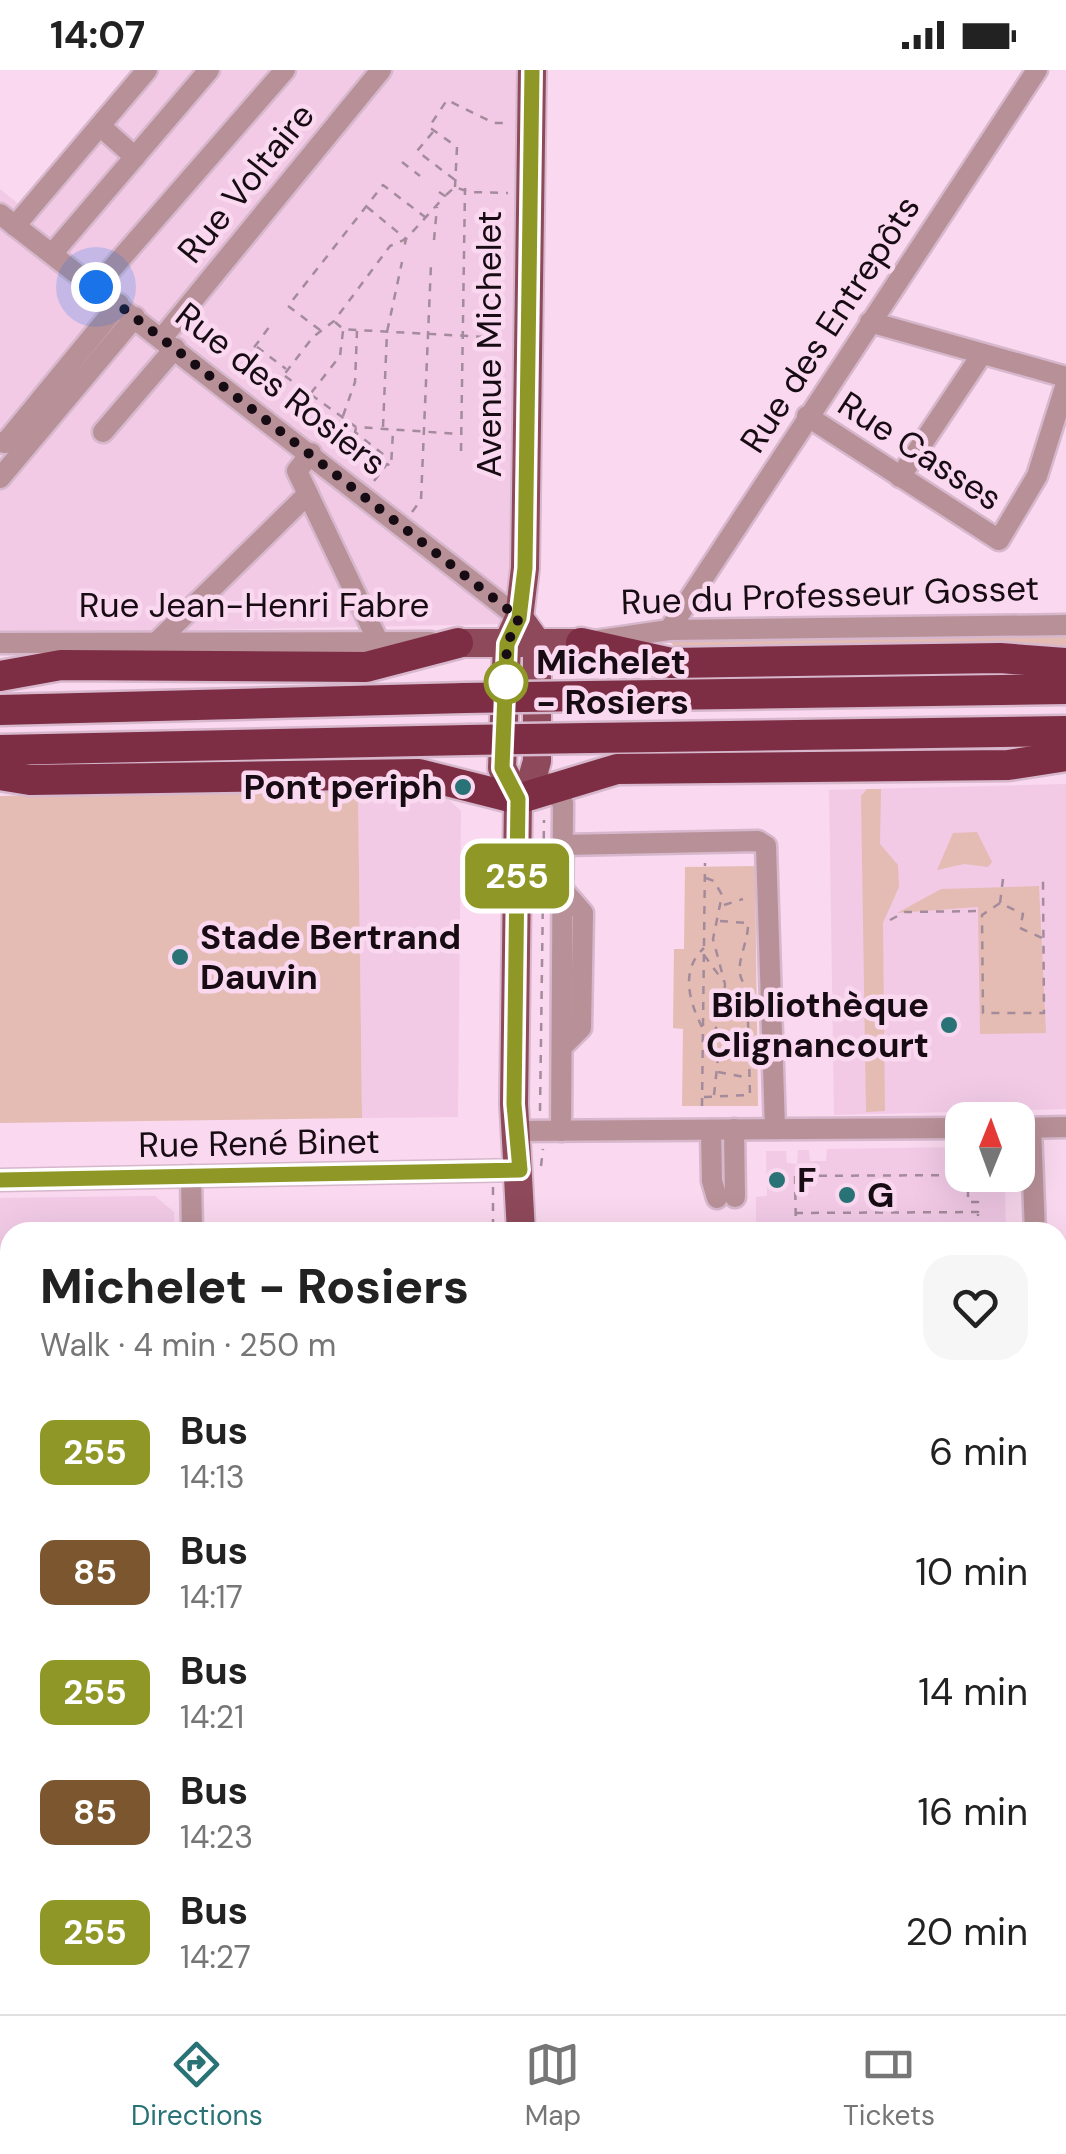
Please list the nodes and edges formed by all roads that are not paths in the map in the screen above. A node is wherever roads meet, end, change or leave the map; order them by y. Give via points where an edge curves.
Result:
1 (148, 70) edge
2 (285, 70) edge
3 (381, 70) edge
4 (532, 70) edge
5 (1037, 70) edge
6 (197, 74) edge
7 (100, 126) junction
8 (134, 157) junction
9 (7, 220) edge
10 (52, 254) junction
11 (96, 287) junction
12 (127, 310) junction
13 (870, 322) junction
14 (168, 343) junction
15 (982, 354) junction
16 (1066, 380) edge
17 (807, 416) junction
18 (103, 432) dead end
19 (0, 442) edge
20 (311, 453) junction
21 (900, 477) junction
22 (0, 478) edge
23 (308, 494) junction
24 (519, 618) junction
25 (674, 623) junction
26 (1066, 626) edge
27 (378, 641) junction
28 (157, 642) junction
29 (0, 643) edge
30 (458, 643) junction
31 (537, 643) junction
32 (507, 644) junction
33 (581, 644) junction
34 (1066, 663) edge
35 (0, 676) edge
36 (1066, 689) edge
37 (0, 710) edge
38 (1066, 731) edge
39 (0, 750) edge
40 (1066, 756) edge
41 (0, 775) edge
42 (536, 787) junction
43 (563, 845) junction
44 (945, 1128) edge
45 (1035, 1128) edge
46 (1066, 1128) edge
47 (774, 1129) junction
48 (711, 1130) junction
49 (734, 1130) junction
50 (516, 1131) junction
51 (561, 1131) junction
52 (506, 1170) junction
53 (191, 1176) junction
54 (0, 1180) edge
55 (1030, 1192) edge
56 (192, 1222) edge
57 (519, 1222) edge
58 (1033, 1222) edge

1 - 7 street
2 - 11 street
3 - 14 street, Rue Voltaire
4 - 24 main road, Avenue Michelet
5 - 13 street, Rue des Entrepôts
6 - 8 street
7 - 8 street
7 - 9 street
8 - 10 street
9 - 10 street, Rue des Rosiers
10 - 11 street, Rue des Rosiers
11 - 12 street, Rue des Rosiers
12 - 14 street, Rue des Rosiers
12 - 19 street via 6,443
12 - 22 street
13 - 15 street
13 - 17 street, Rue des Entrepôts
14 - 18 street, Rue Voltaire
14 - 20 street, Rue des Rosiers
15 - 16 street
15 - 21 street
16 - 21 street, Rue Casses via 1037,476 999,540
17 - 21 street, Rue Casses
17 - 25 street, Rue des Entrepôts
20 - 23 street via 297,471
20 - 24 street, Rue des Rosiers
23 - 27 street
23 - 28 street
24 - 31 main road
24 - 32 main road, Avenue Michelet
25 - 26 street, Rue du Professeur Gosset
25 - 33 street, Rue du Professeur Gosset
27 - 28 street, Rue Jean-Henri Fabre
27 - 30 street, Rue Jean-Henri Fabre
28 - 29 street, Rue Jean-Henri Fabre
30 - 32 main road, Rue Jean-Henri Fabre
30 - 35 highway via 366,667 61,665
31 - 32 main road, Rue du Professeur Gosset
31 - 33 main road, Rue du Professeur Gosset
31 - 42 main road
32 - 42 main road via 502,768
33 - 34 highway via 671,663
36 - 37 highway, bridge
38 - 39 highway, bridge
40 - 42 highway via 1008,765 617,769
41 - 42 highway via 30,780 419,774
42 - 43 street via 563,803
42 - 50 main road
43 - 47 street via 766,846 762,994
43 - 51 street via 572,1003 562,1046
44 - 47 street
45 - 46 street
47 - 49 street
48 - 49 street
48 - 49 street via 712,1181 726,1198
48 - 51 street
50 - 51 street
50 - 52 main road
52 - 53 street, Rue René Binet
52 - 57 main road
53 - 54 street, Rue René Binet
53 - 56 street
55 - 58 street

